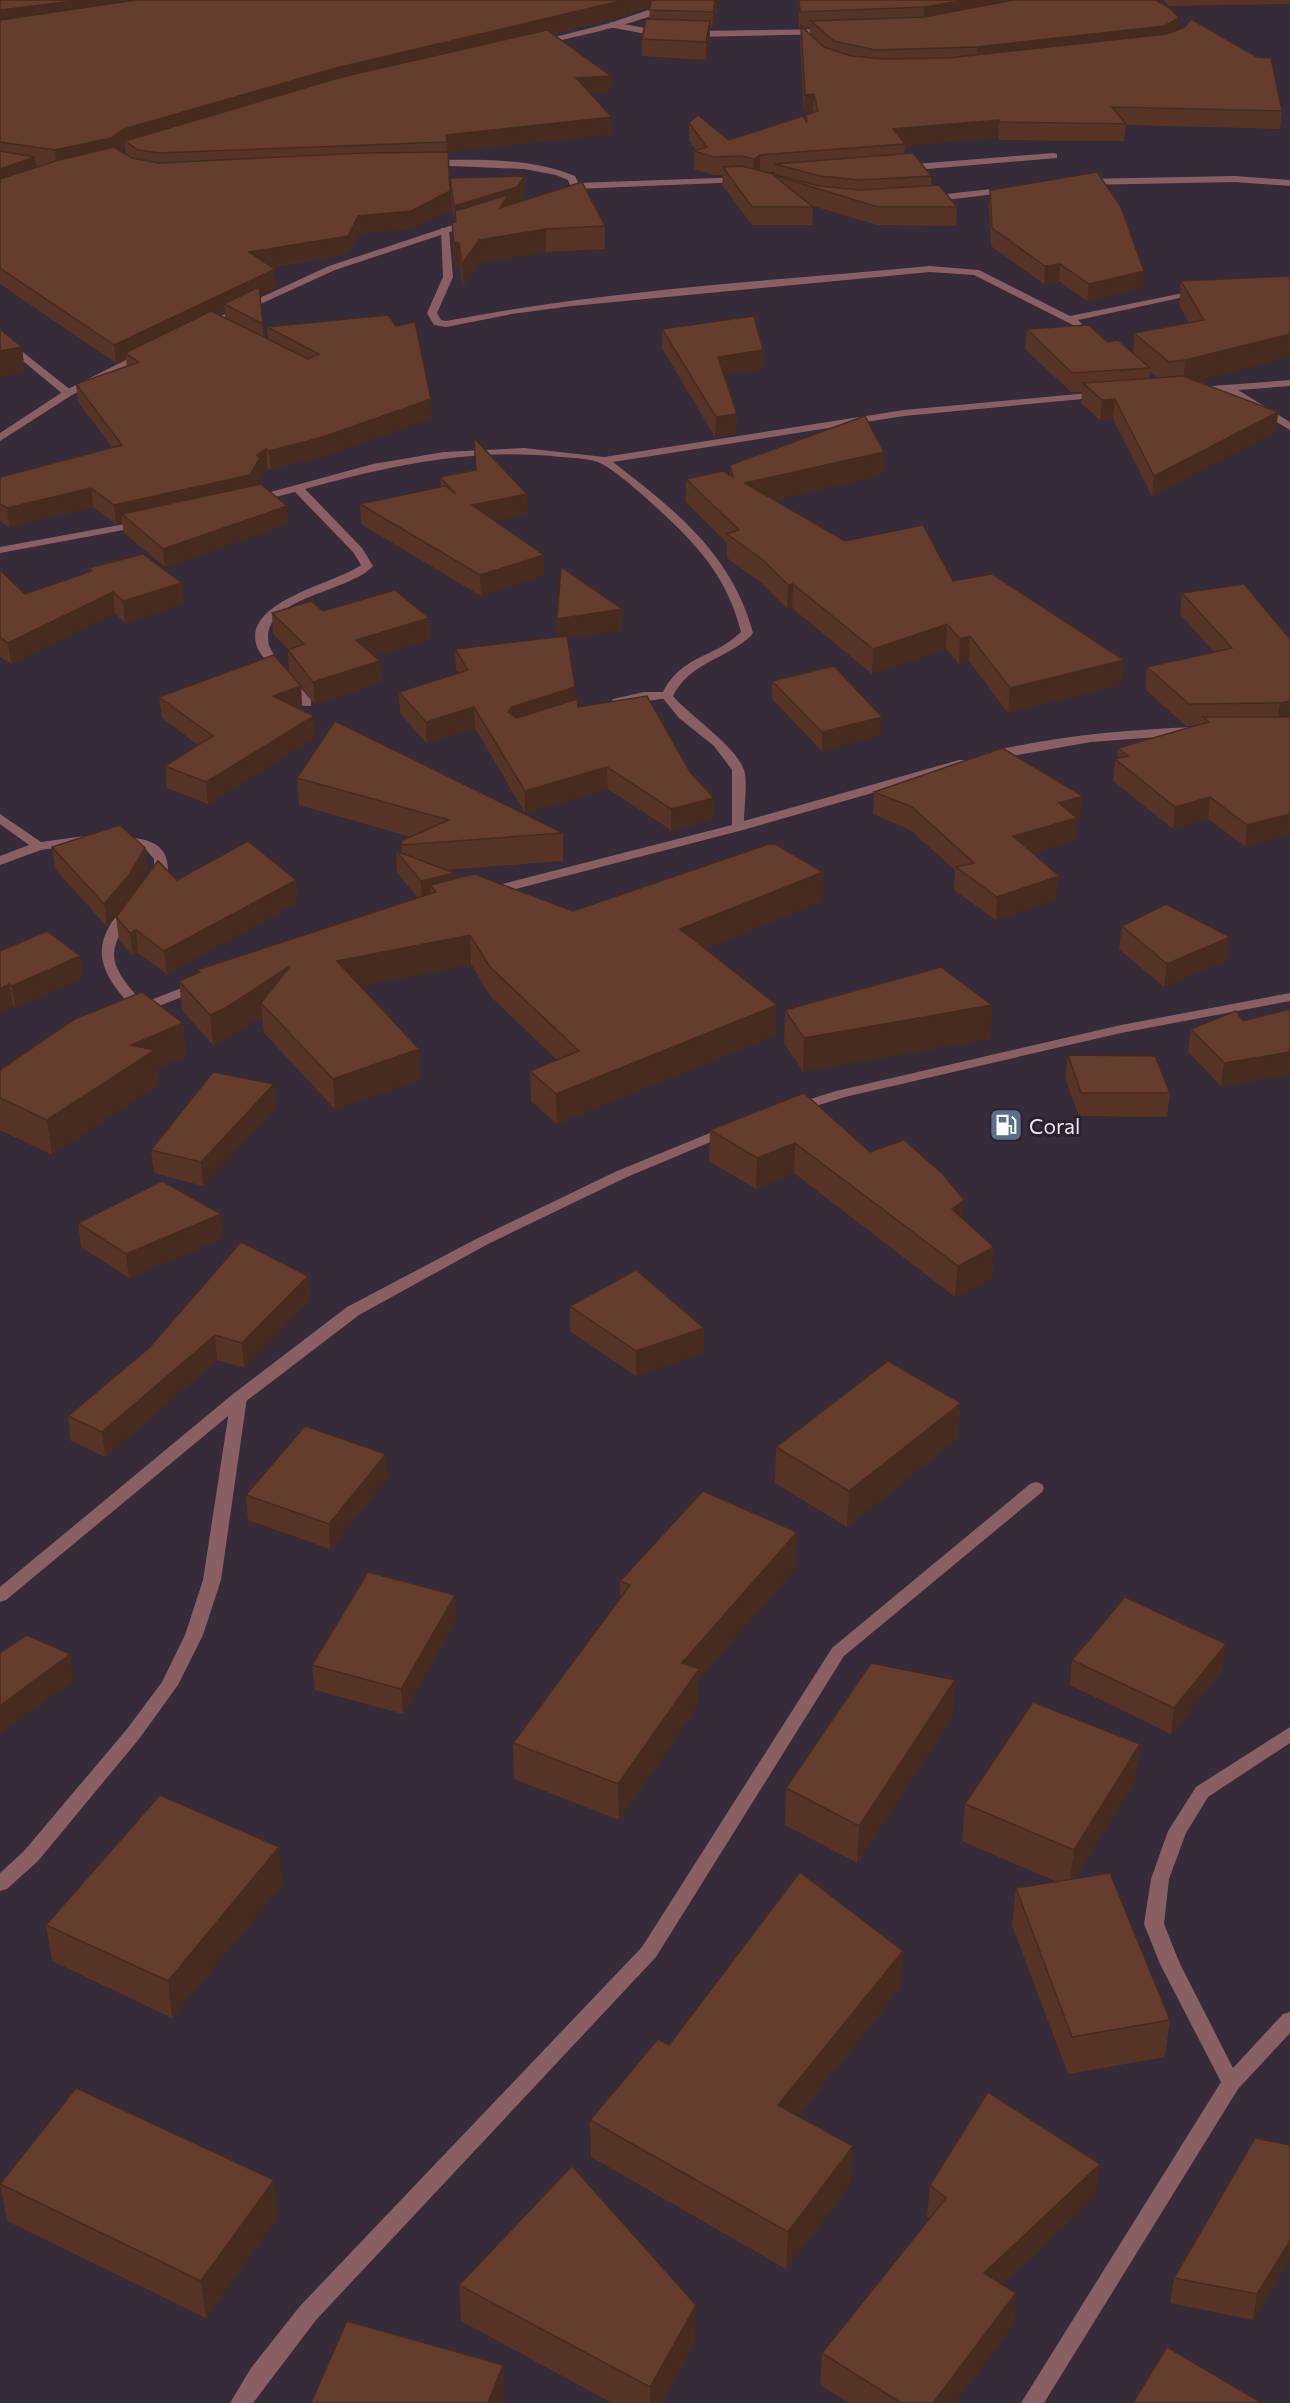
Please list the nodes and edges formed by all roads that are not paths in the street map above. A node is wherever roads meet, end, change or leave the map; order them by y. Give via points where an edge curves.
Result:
1 (676, 0) edge
2 (612, 24) junction
3 (844, 31) edge
4 (667, 34) edge
5 (678, 34) edge
6 (531, 44) edge
7 (1054, 156) dead end
8 (419, 163) edge
9 (889, 169) edge
10 (749, 180) edge
11 (1073, 183) edge
12 (1290, 183) edge
13 (575, 186) junction
14 (1016, 189) edge
15 (919, 200) edge
16 (550, 201) edge
17 (486, 218) edge
18 (444, 230) junction
19 (1213, 290) edge
20 (1069, 319) junction
21 (211, 322) junction
22 (201, 327) edge
23 (221, 327) edge
24 (1088, 332) edge
25 (0, 337) edge
26 (150, 353) edge
27 (1290, 383) edge
28 (1229, 389) junction
29 (1185, 391) edge
30 (68, 393) junction
31 (1114, 394) edge
32 (1290, 427) edge
33 (0, 438) edge
34 (604, 460) junction
35 (298, 489) junction
36 (248, 500) edge
37 (149, 522) edge
38 (0, 550) edge
39 (667, 696) junction
40 (307, 703) dead end
41 (609, 704) edge
42 (1203, 731) edge
43 (0, 818) edge
44 (738, 827) junction
45 (38, 846) junction
46 (0, 861) edge
47 (473, 896) edge
48 (214, 979) edge
49 (1290, 997) edge
50 (784, 1112) edge
51 (739, 1126) edge
52 (239, 1398) junction
53 (1036, 1488) dead end
54 (0, 1596) edge
55 (1290, 1734) edge
56 (0, 1884) edge
57 (1290, 2020) edge
58 (1231, 2084) junction
59 (242, 2403) edge
60 (1032, 2403) edge

1 - 2 street via 669,6
2 - 4 street
2 - 6 street
3 - 5 street via 802,36
7 - 9 street
8 - 13 street via 543,169 563,173 572,178
10 - 13 street
11 - 12 street via 1235,179
13 - 16 street
14 - 15 street
17 - 18 street
18 - 20 street via 448,278 432,314 438,323 572,303 930,269 976,272
18 - 21 street via 332,268
19 - 20 street
20 - 24 street
21 - 22 street
21 - 23 street
25 - 30 street
26 - 30 street
27 - 28 street
28 - 29 street
28 - 32 street
30 - 33 street
31 - 34 street via 904,413
34 - 35 street via 563,451 480,452 388,464
34 - 39 street via 683,523 726,578 745,616 747,633 737,646 681,671
35 - 36 street
35 - 40 street via 358,550 367,566 351,578 276,610 265,620 260,637 263,647
37 - 38 street
39 - 41 street via 644,696
39 - 44 street via 731,757 738,770
42 - 44 street via 1145,732 1031,746
43 - 45 street
44 - 47 street
45 - 46 street
45 - 48 street via 102,839 148,844 161,858 161,869 142,897 119,919 107,942 107,964 135,1011
49 - 50 street via 1120,1029 841,1094
51 - 52 street via 601,1184 483,1241 353,1311
52 - 54 street
52 - 56 street via 212,1580 194,1635 169,1685 133,1734 31,1856
53 - 59 street via 838,1652 649,1952 308,2313
55 - 58 street via 1202,1792 1177,1831 1160,1879 1154,1924
57 - 58 street
58 - 60 street

